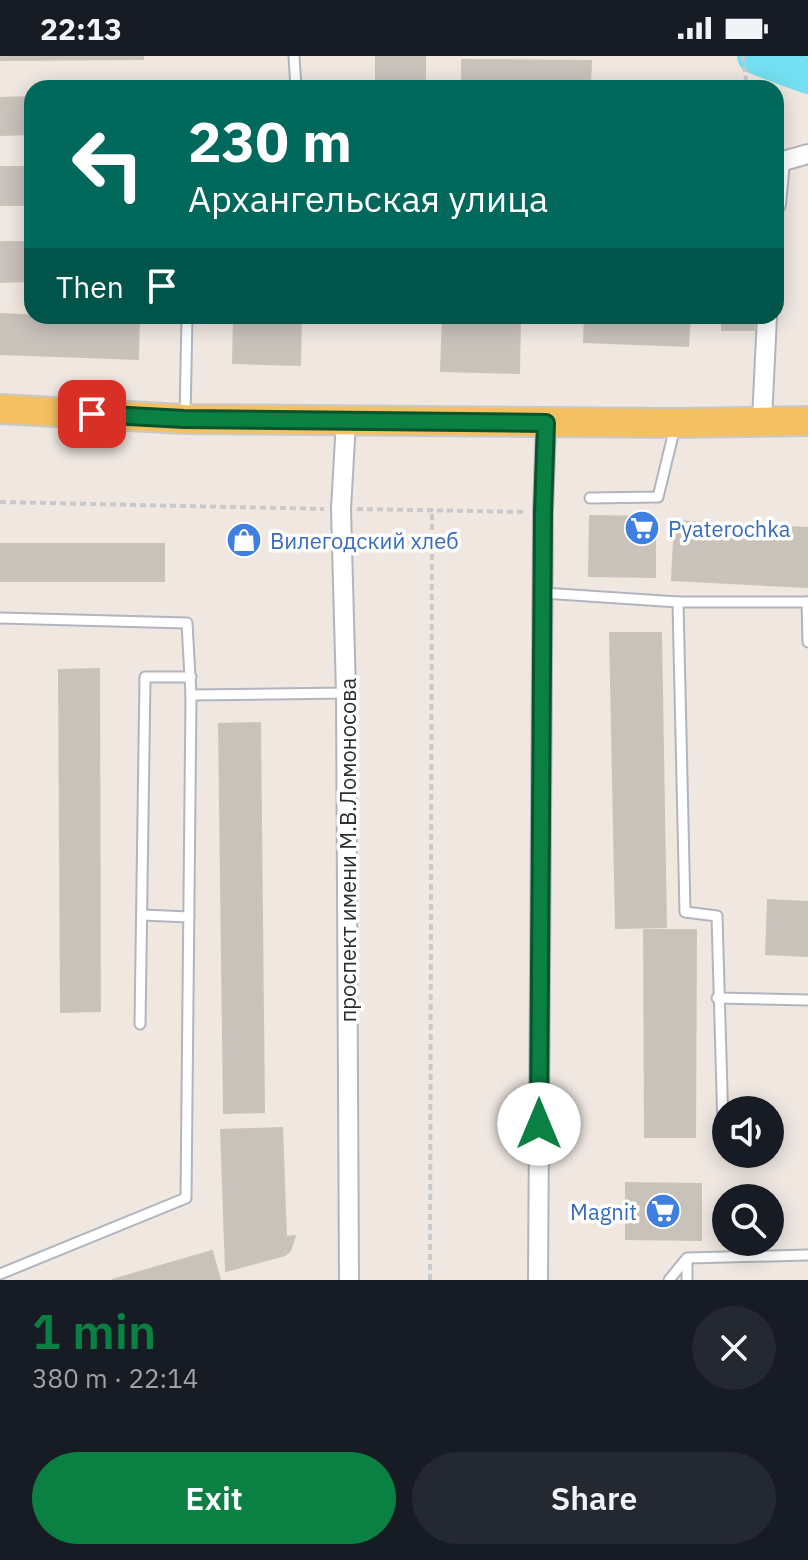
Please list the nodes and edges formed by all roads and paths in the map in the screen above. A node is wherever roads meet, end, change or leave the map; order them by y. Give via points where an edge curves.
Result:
1 (294, 56) edge
2 (743, 56) edge
3 (296, 80) edge
4 (746, 80) edge
5 (808, 154) edge
6 (784, 161) edge
7 (187, 324) edge
8 (767, 324) edge
9 (0, 409) edge
10 (184, 419) junction
11 (346, 421) junction
12 (762, 421) junction
13 (808, 421) edge
14 (546, 423) junction
15 (676, 423) junction
16 (590, 498) dead end
17 (0, 502) edge
18 (341, 509) junction
19 (432, 509) junction
20 (543, 512) junction
21 (543, 593) junction
22 (678, 602) junction
23 (808, 602) edge
24 (0, 618) edge
25 (808, 642) edge
26 (191, 677) junction
27 (346, 693) junction
28 (191, 695) junction
29 (142, 915) junction
30 (189, 917) junction
31 (717, 998) junction
32 (808, 1000) edge
33 (140, 1024) dead end
34 (722, 1096) edge
35 (808, 1255) edge
36 (687, 1258) junction
37 (0, 1274) edge
38 (349, 1280) edge
39 (430, 1280) edge
40 (538, 1280) edge
41 (669, 1280) edge
42 (687, 1280) edge

1 - 3 lane
2 - 4 path
5 - 6 street
7 - 10 lane
8 - 12 street
9 - 10 main road
10 - 11 main road
11 - 14 main road
11 - 18 street, проспект имени М.В.Ломоносова
12 - 13 main road
12 - 15 main road
14 - 15 main road
14 - 20 street
15 - 16 lane via 658,497
17 - 18 path
18 - 19 path
18 - 27 street, проспект имени М.В.Ломоносова
19 - 20 path
19 - 39 path
20 - 21 street
21 - 22 lane
21 - 40 street
22 - 23 lane
22 - 31 lane via 685,912 717,916
23 - 25 lane
24 - 26 lane via 187,623
26 - 28 lane
26 - 29 lane via 145,677
27 - 28 lane
27 - 38 street, проспект имени М.В.Ломоносова
28 - 30 lane
29 - 30 lane
29 - 33 lane
30 - 37 lane via 186,1198
31 - 32 lane
31 - 34 lane
35 - 36 lane
36 - 41 lane
36 - 42 lane

